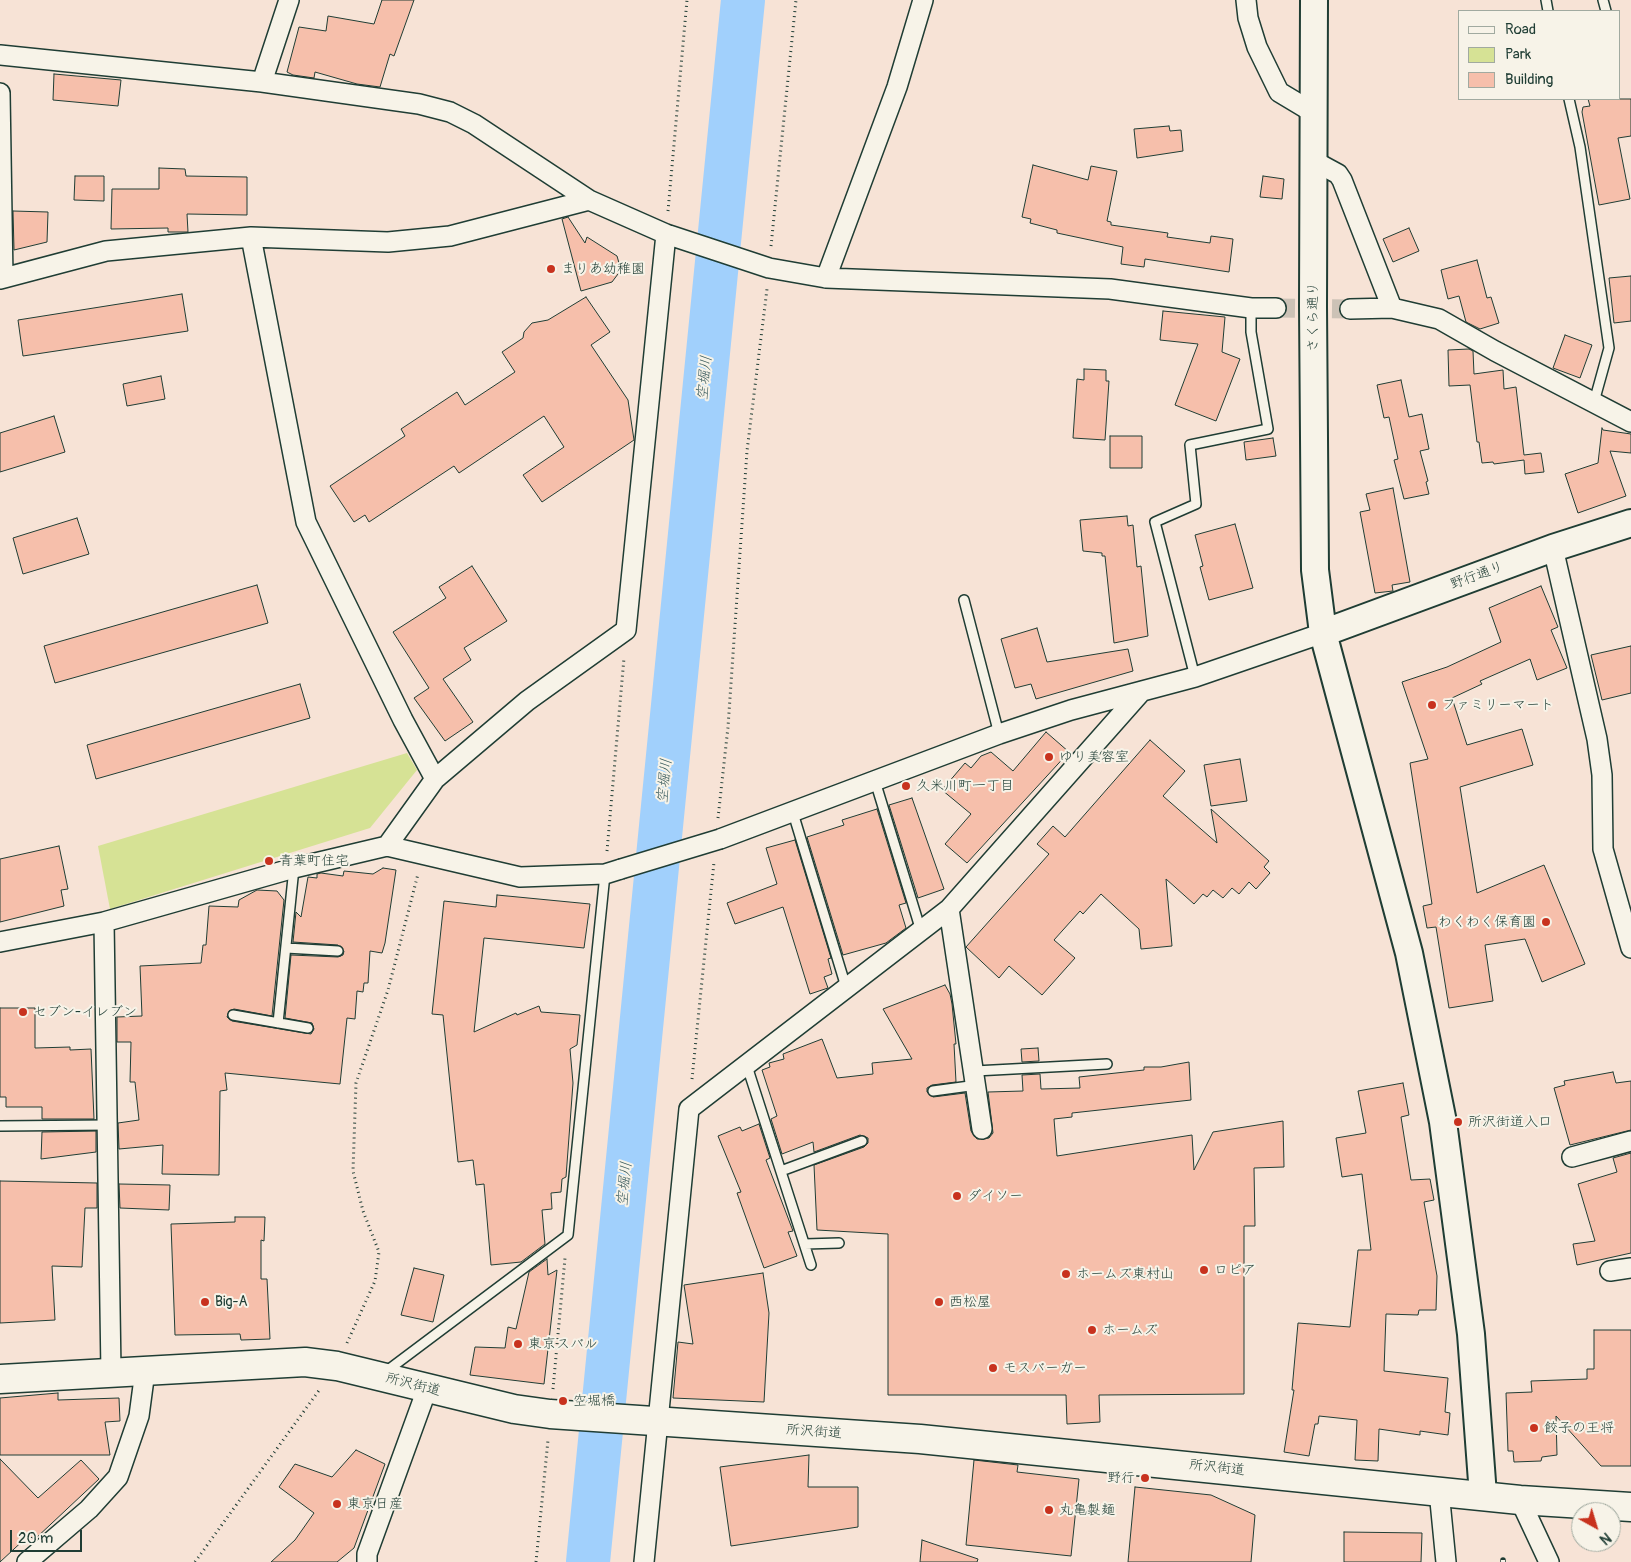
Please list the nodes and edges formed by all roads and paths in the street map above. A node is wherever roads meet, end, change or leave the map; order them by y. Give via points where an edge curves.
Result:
1 (289, 0) edge
2 (687, 0) edge
3 (796, 0) edge
4 (923, 0) edge
5 (1246, 0) edge
6 (1314, 0) edge
7 (0, 54) edge
8 (262, 82) junction
9 (0, 93) edge
10 (1569, 100) edge
11 (1314, 113) junction
12 (1314, 161) junction
13 (589, 200) junction
14 (669, 235) junction
15 (251, 237) junction
16 (769, 268) junction
17 (1, 278) edge
18 (826, 278) junction
19 (1251, 308) junction
20 (1276, 308) tunnel mouth
21 (1392, 308) junction
22 (1350, 309) tunnel mouth
23 (1594, 402) junction
24 (1631, 422) edge
25 (1631, 523) edge
26 (1553, 548) junction
27 (964, 600) dead end
28 (1324, 634) junction
29 (624, 671) dead end
30 (1195, 677) junction
31 (1142, 691) junction
32 (999, 734) junction
33 (435, 779) junction
34 (875, 781) junction
35 (793, 813) junction
36 (719, 830) junction
37 (388, 846) junction
38 (423, 855) junction
39 (714, 859) dead end
40 (294, 868) junction
41 (613, 872) junction
42 (949, 909) junction
43 (104, 922) junction
44 (921, 931) junction
45 (0, 942) edge
46 (286, 948) junction
47 (1631, 948) edge
48 (338, 951) dead end
49 (846, 988) junction
50 (233, 1015) dead end
51 (278, 1023) junction
52 (308, 1028) dead end
53 (1107, 1064) dead end
54 (746, 1066) junction
55 (976, 1078) junction
56 (933, 1092) dead end
57 (689, 1109) junction
58 (108, 1125) junction
59 (0, 1126) edge
60 (982, 1129) dead end
61 (862, 1141) dead end
62 (1631, 1141) edge
63 (1572, 1157) dead end
64 (781, 1171) junction
65 (839, 1242) dead end
66 (805, 1244) junction
67 (811, 1265) dead end
68 (1631, 1268) edge
69 (1610, 1271) dead end
70 (336, 1366) junction
71 (145, 1371) junction
72 (111, 1372) junction
73 (379, 1376) junction
74 (0, 1379) edge
75 (427, 1389) junction
76 (653, 1422) junction
77 (1439, 1491) junction
78 (1483, 1495) junction
79 (1520, 1500) junction
80 (1631, 1507) edge
81 (27, 1562) edge
82 (195, 1562) edge
83 (367, 1562) edge
84 (644, 1562) edge
85 (1446, 1562) edge
86 (1549, 1562) edge

1 - 8 street
2 - 14 path
3 - 16 path
4 - 18 street via 897,87
5 - 11 street via 1257,48 1279,92
6 - 11 street, さくら通り
7 - 8 street
8 - 13 street via 419,104 450,112 474,124
9 - 17 street
10 - 23 lane via 1580,146 1608,348
11 - 12 street, さくら通り
12 - 21 street via 1338,174 1342,180
12 - 28 street, さくら通り via 1315,570
13 - 14 street
13 - 15 street via 450,236 388,242
14 - 16 street
14 - 33 street via 626,630 527,701
15 - 17 street via 106,251
15 - 33 street via 306,522
16 - 18 street
16 - 36 path via 747,451
18 - 19 street via 1110,289
19 - 20 street
19 - 30 lane via 1251,332 1268,429 1190,445 1196,504 1156,522
21 - 22 street
21 - 23 street via 1440,319
23 - 24 street
25 - 26 street, 野行通り
26 - 28 street, 野行通り
26 - 47 street via 1597,739 1602,775 1603,850
27 - 32 lane
28 - 30 street
28 - 78 street, さくら通り via 1409,953 1443,1122 1471,1334
29 - 41 path
30 - 31 street
31 - 32 street
31 - 42 street
32 - 34 street
33 - 37 street
34 - 35 street
34 - 44 lane
35 - 36 street
35 - 49 lane
36 - 41 street, bridge
37 - 38 street
37 - 40 street
38 - 41 street via 520,877
38 - 70 path via 388,990 356,1083 353,1171 363,1211 379,1252 375,1281
39 - 57 path
40 - 43 street
40 - 46 lane
41 - 73 lane via 568,1235
42 - 44 street
42 - 55 street
43 - 45 street
43 - 58 street
44 - 49 street
46 - 48 lane
46 - 51 lane
49 - 54 street
50 - 51 lane
51 - 52 lane
53 - 55 lane
54 - 57 street
54 - 64 lane
55 - 56 lane
55 - 60 street
57 - 76 street
58 - 59 lane
58 - 72 street
61 - 64 lane
62 - 63 street
64 - 66 lane
65 - 66 lane
66 - 67 lane
68 - 69 street
70 - 71 main road, 所沢街道 via 305,1362
70 - 73 main road, 所沢街道
70 - 82 path
71 - 72 main road, 所沢街道
71 - 81 street via 139,1416 118,1477 89,1509
72 - 74 main road, 所沢街道
73 - 75 main road, 所沢街道
75 - 76 main road, 所沢街道 via 514,1409
75 - 83 street via 367,1554
76 - 77 main road, 所沢街道 via 920,1439
76 - 84 street
77 - 78 main road, 所沢街道
77 - 85 street
78 - 79 main road, 所沢街道
79 - 80 main road, 所沢街道
79 - 86 street

